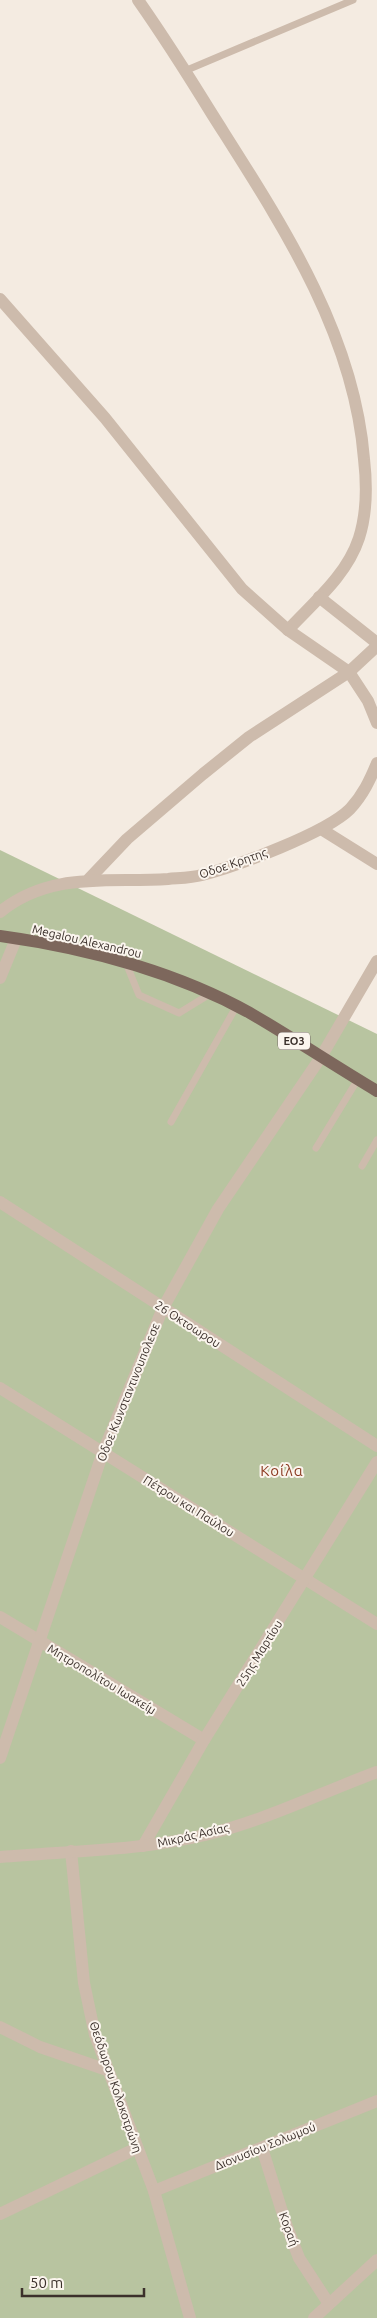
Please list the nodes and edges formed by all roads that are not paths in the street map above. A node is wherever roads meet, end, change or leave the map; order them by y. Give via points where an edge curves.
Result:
1 (138, 0) edge
2 (353, 0) edge
3 (187, 70) junction
4 (0, 299) edge
5 (319, 598) junction
6 (288, 630) junction
7 (377, 644) edge
8 (349, 672) junction
9 (377, 723) edge
10 (377, 763) edge
11 (321, 828) junction
12 (377, 864) edge
13 (89, 879) junction
14 (0, 912) edge
15 (0, 936) edge
16 (16, 938) junction
17 (377, 961) edge
18 (126, 963) junction
19 (0, 978) edge
20 (210, 994) junction
21 (236, 1007) junction
22 (320, 1057) junction
23 (358, 1079) junction
24 (377, 1091) edge
25 (171, 1122) dead end
26 (377, 1140) edge
27 (316, 1148) dead end
28 (362, 1166) dead end
29 (0, 1202) edge
30 (163, 1308) junction
31 (0, 1388) edge
32 (377, 1446) edge
33 (103, 1452) junction
34 (377, 1462) edge
35 (306, 1579) junction
36 (0, 1617) edge
37 (377, 1624) edge
38 (39, 1642) junction
39 (5, 1727) edge
40 (204, 1740) junction
41 (0, 1758) edge
42 (377, 1772) edge
43 (143, 1846) junction
44 (71, 1851) junction
45 (0, 1857) edge
46 (0, 2026) edge
47 (107, 2070) junction
48 (377, 2101) edge
49 (137, 2148) junction
50 (262, 2148) junction
51 (154, 2191) junction
52 (0, 2214) edge
53 (377, 2260) edge
54 (329, 2304) junction
55 (190, 2318) edge
56 (314, 2318) edge

1 - 3 street
2 - 3 lane
3 - 5 street via 294,249 320,302 353,388 361,422 367,486 363,518 352,556
4 - 6 street via 105,418 242,590
5 - 6 street
5 - 7 street
6 - 8 street
7 - 8 street
8 - 9 street via 368,701
8 - 13 street via 249,737 127,839
10 - 11 street, Oδοε Κρητης via 362,795 349,810
11 - 12 street
11 - 13 street, Oδοε Κρητης via 240,863 200,876
13 - 14 street, Oδοε Κρητης via 44,888 14,900
15 - 16 main road, Megalou Alexandrou / ΕΟ3
16 - 18 main road, Megalou Alexandrou / ΕΟ3
16 - 19 street
17 - 22 street, Oδοε Κωνσταντινουπολεσε
18 - 20 main road, Megalou Alexandrou / ΕΟ3
18 - 20 lane via 140,995 179,1013
20 - 21 main road, Megalou Alexandrou / ΕΟ3
21 - 22 main road, Megalou Alexandrou / ΕΟ3
21 - 25 lane
22 - 23 main road, Megalou Alexandrou / ΕΟ3
22 - 30 street, Oδοε Κωνσταντινουπολεσε via 218,1209
23 - 24 main road, Megalou Alexandrou / ΕΟ3
23 - 27 lane
26 - 28 lane
29 - 30 street, 26 Οκτοωρου
30 - 32 street, 26 Οκτοωρου
30 - 33 street, Oδοε Κωνσταντινουπολεσε
31 - 33 street, Πέτρου και Παύλου
33 - 35 street, Πέτρου και Παύλου
33 - 38 street, Oδοε Κωνσταντινουπολεσε
34 - 35 street, 25ης Μαρτίου
35 - 37 street, Πέτρου και Παύλου
35 - 40 street, 25ης Μαρτίου
36 - 38 street, Μητροπολίτου Ιωακείμ
38 - 39 street, Oδοε Κωνσταντινουπολεσε
38 - 40 street, Μητροπολίτου Ιωακείμ
39 - 41 street, Oδοε Κωνσταντινουπολεσε
40 - 43 street, 25ης Μαρτίου
42 - 43 street, Μικράς Ασίας via 207,1835
43 - 44 street, Μικράς Ασίας
44 - 45 street, Μικράς Ασίας
44 - 47 street, Θεόδωρου Κολοκοτρώνη via 84,1983 95,2035
46 - 47 street via 40,2047
47 - 49 street, Θεόδωρου Κολοκοτρώνη
48 - 50 street, Διονυσίου Σολωμού
49 - 51 street, Θεόδωρου Κολοκοτρώνη
49 - 52 street
50 - 51 street, Διονυσίου Σολωμού
50 - 54 street, Κοραή via 300,2258
51 - 55 street, Θεόδωρου Κολοκοτρώνη
53 - 54 street
54 - 56 street

